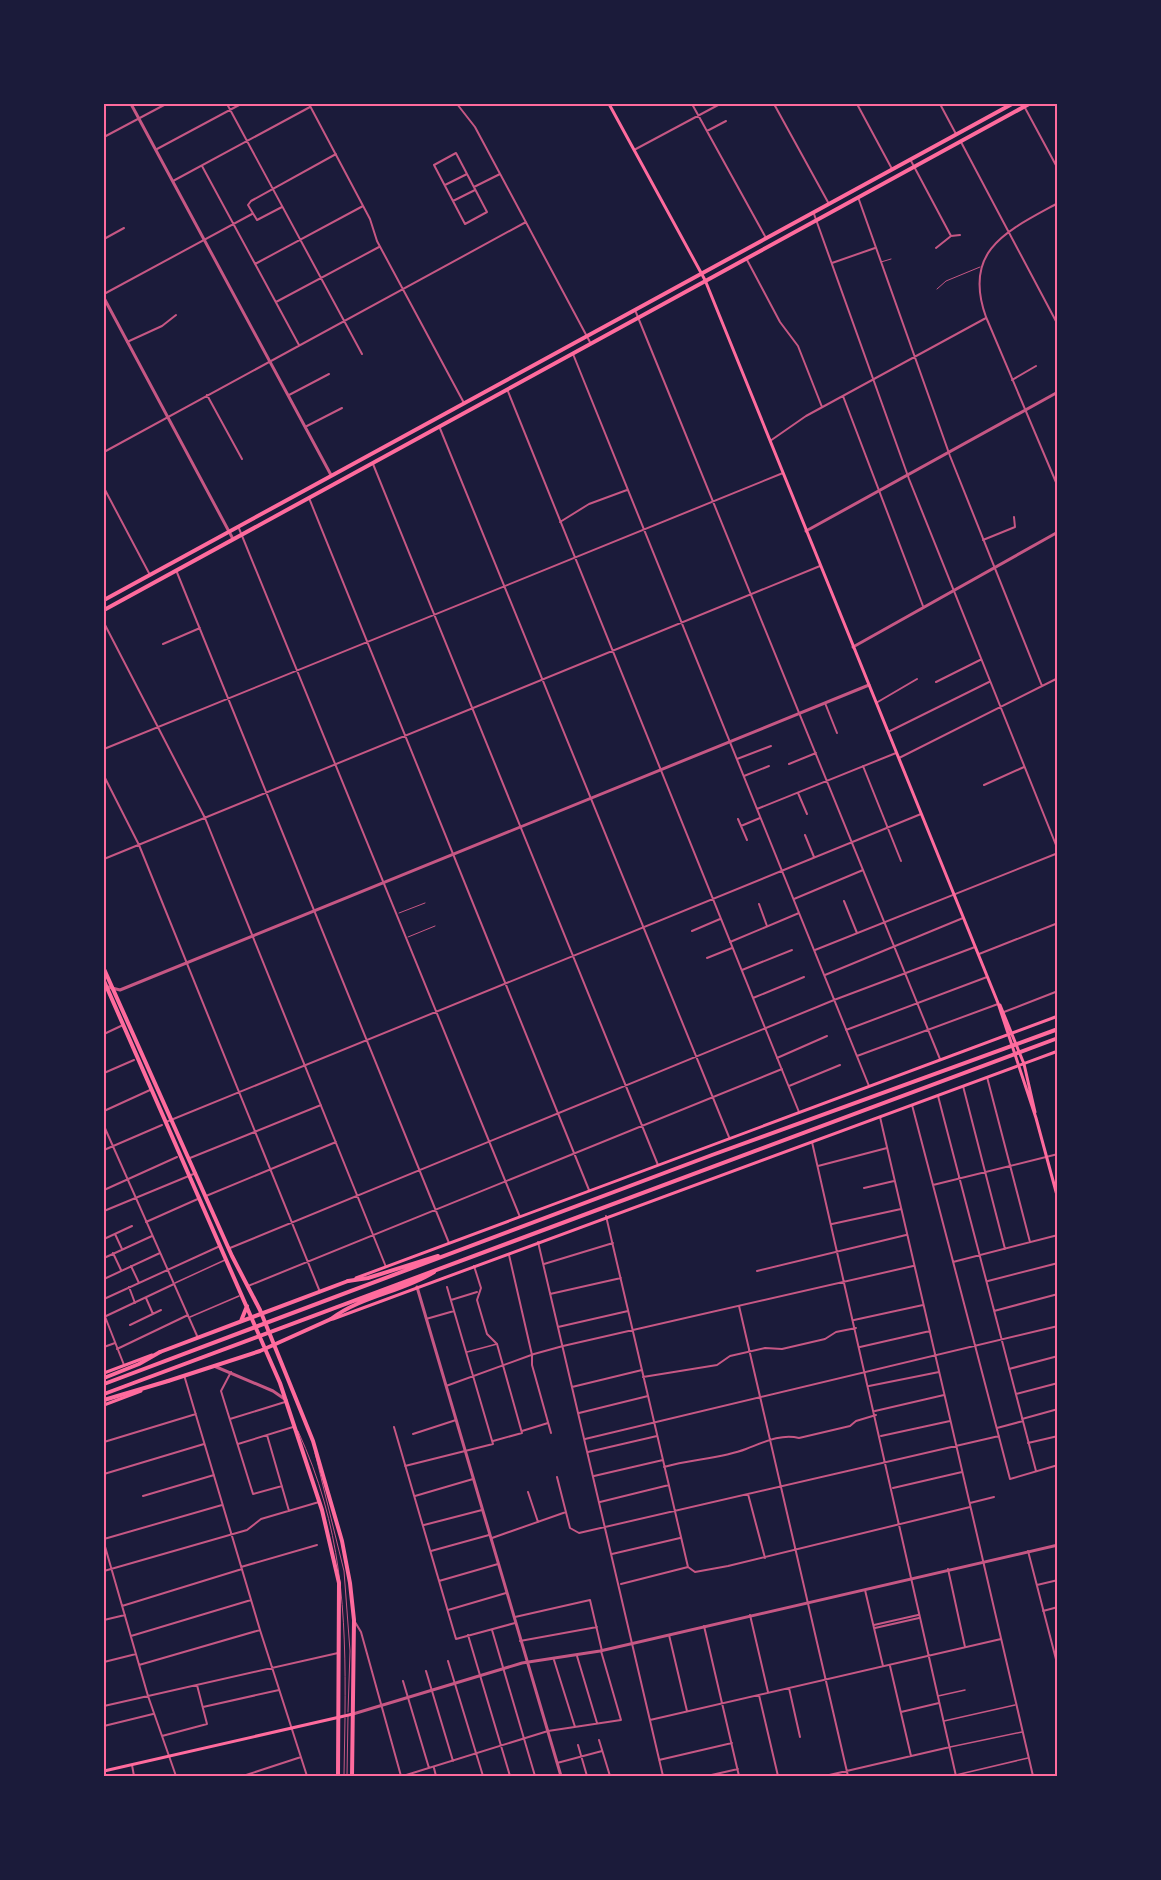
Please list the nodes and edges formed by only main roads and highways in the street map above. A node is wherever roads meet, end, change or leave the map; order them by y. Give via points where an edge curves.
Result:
1 (609, 104) edge
2 (1012, 104) edge
3 (1029, 104) edge
4 (956, 134) junction
5 (966, 138) junction
6 (765, 238) junction
7 (763, 249) junction
8 (701, 273) junction
9 (705, 280) junction
10 (441, 415) junction
11 (439, 426) junction
12 (331, 475) junction
13 (328, 487) junction
14 (104, 600) edge
15 (104, 610) edge
16 (104, 969) edge
17 (104, 981) edge
18 (105, 986) edge
19 (999, 1003) junction
20 (1058, 1016) edge
21 (1058, 1029) edge
22 (1013, 1032) junction
23 (1008, 1034) junction
24 (1058, 1038) edge
25 (1058, 1051) edge
26 (1024, 1064) junction
27 (1018, 1066) junction
28 (1036, 1118) junction
29 (1055, 1182) edge
30 (1058, 1199) edge
31 (448, 1255) junction
32 (439, 1268) junction
33 (348, 1281) junction
34 (247, 1306) junction
35 (261, 1314) junction
36 (252, 1317) junction
37 (332, 1319) junction
38 (241, 1322) junction
39 (275, 1345) junction
40 (266, 1349) junction
41 (160, 1352) junction
42 (104, 1373) edge
43 (104, 1378) edge
44 (168, 1381) junction
45 (104, 1384) edge
46 (104, 1394) edge
47 (104, 1400) edge
48 (104, 1405) edge
49 (353, 1714) junction
50 (344, 1717) junction
51 (104, 1771) edge
52 (338, 1776) edge
53 (348, 1776) edge

1 - 8 main road
2 - 4 main road
3 - 5 main road
4 - 5 main road
4 - 6 main road
5 - 7 main road
6 - 7 main road
6 - 8 main road
7 - 9 main road
8 - 9 main road
8 - 10 main road
9 - 11 main road
9 - 19 main road
10 - 11 main road
10 - 12 main road
11 - 13 main road
12 - 13 main road
12 - 14 main road
13 - 15 main road
16 - 35 main road
17 - 18 main road
18 - 34 main road
19 - 22 main road
19 - 23 main road
20 - 22 main road
21 - 31 main road
22 - 23 main road
22 - 26 main road
23 - 27 main road
23 - 33 main road
24 - 32 main road
25 - 26 main road
26 - 27 main road
26 - 28 main road
27 - 28 main road
27 - 37 main road
28 - 29 main road
29 - 30 main road
31 - 33 main road
31 - 45 main road
32 - 37 main road via 413,1284
32 - 46 main road
33 - 35 main road
34 - 36 main road
34 - 38 main road
35 - 36 main road
35 - 39 main road
36 - 38 main road
36 - 40 main road
37 - 39 main road
38 - 41 main road
39 - 40 main road
39 - 49 main road via 310,1431 342,1541 354,1620
40 - 44 main road
40 - 50 main road via 296,1426 339,1583
41 - 42 main road
41 - 43 main road
44 - 47 main road
44 - 48 main road
49 - 50 main road
49 - 53 main road
50 - 51 main road
50 - 52 main road

